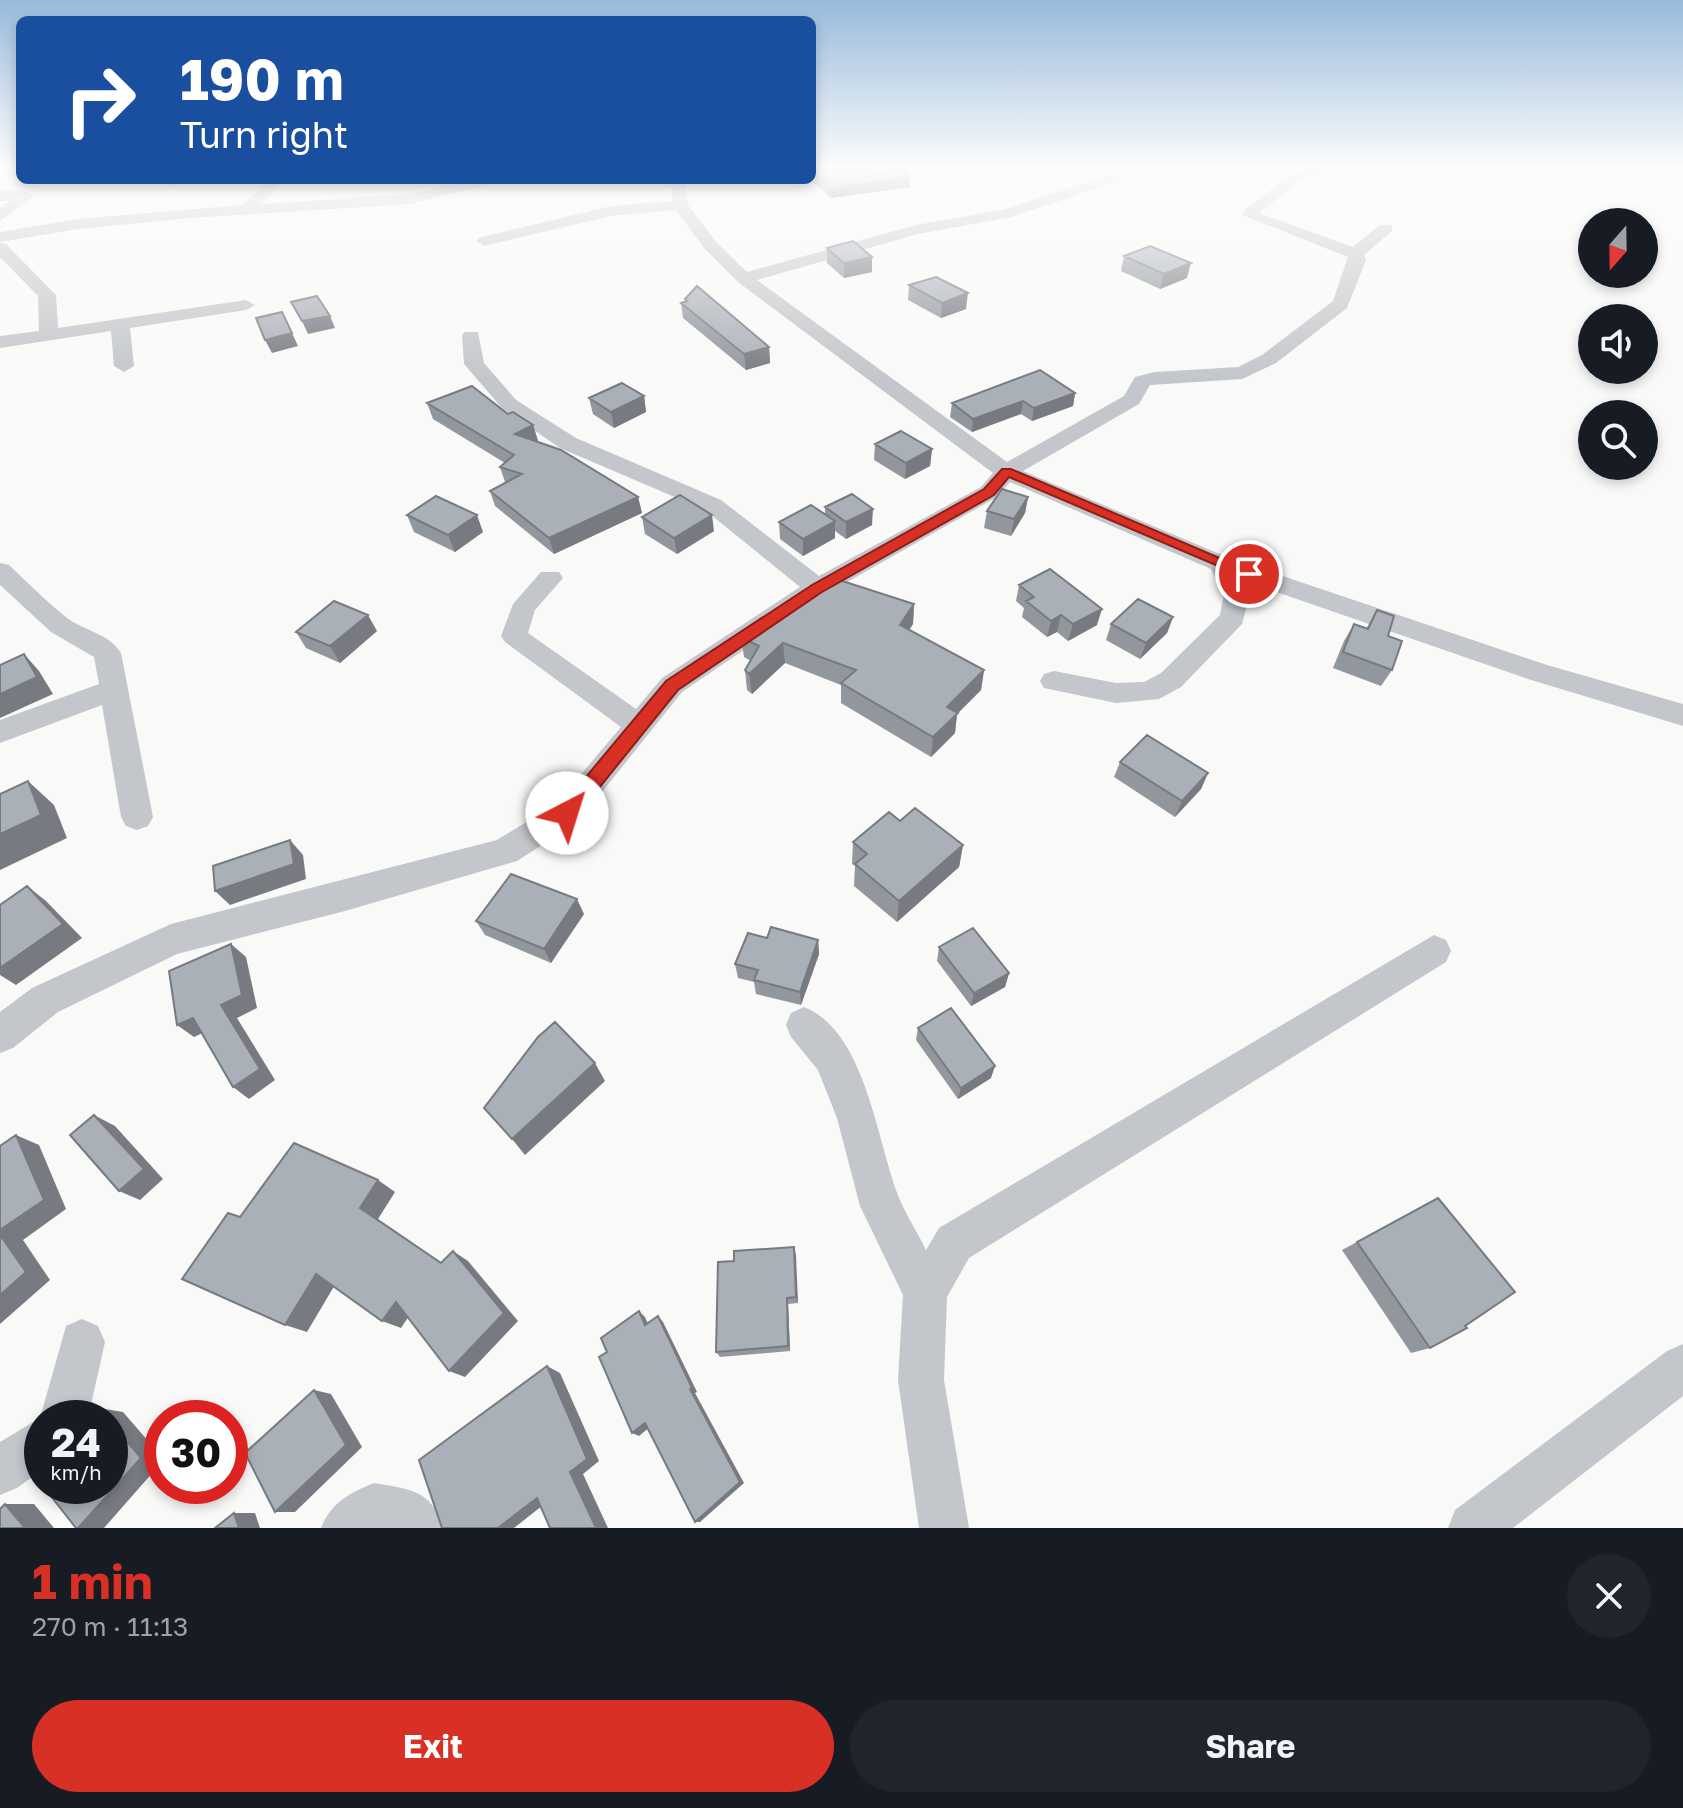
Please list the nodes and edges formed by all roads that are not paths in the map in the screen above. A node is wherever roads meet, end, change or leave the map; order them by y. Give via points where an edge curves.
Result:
1 (495, 238) edge
2 (707, 238) edge
3 (886, 238) edge
4 (1313, 238) edge
5 (1374, 238) edge
6 (484, 241) dead end
7 (0, 247) edge
8 (1355, 254) junction
9 (744, 278) junction
10 (246, 305) dead end
11 (120, 324) junction
12 (49, 335) junction
13 (471, 336) dead end
14 (0, 342) edge
15 (124, 366) dead end
16 (1006, 472) junction
17 (1220, 564) junction
18 (0, 571) edge
19 (550, 578) dead end
20 (817, 588) junction
21 (1054, 681) dead end
22 (114, 689) junction
23 (1683, 715) edge
24 (640, 726) junction
25 (0, 732) edge
26 (137, 817) dead end
27 (1434, 951) dead end
28 (804, 1025) dead end
29 (0, 1035) edge
30 (925, 1293) junction
31 (82, 1342) dead end
32 (1683, 1367) edge
33 (68, 1400) edge
34 (24, 1454) edge
35 (0, 1471) edge
36 (346, 1528) edge
37 (420, 1528) edge
38 (944, 1528) edge
39 (1473, 1528) edge

1 - 6 street
2 - 9 street
3 - 9 street
4 - 8 street
5 - 8 street
7 - 12 street via 47,295
8 - 16 street via 1358,260 1341,304 1269,359 1242,373 1142,381 1132,400
9 - 16 street
10 - 11 street
11 - 12 street
11 - 15 street
12 - 14 street
13 - 20 street via 474,364 509,404 568,443 713,505
16 - 17 street
16 - 20 street via 989,492
17 - 21 street via 1237,594 1233,618 1171,680 1149,692 1116,693
17 - 23 street via 1538,672
18 - 22 street via 60,626 107,653
19 - 24 street via 521,609 514,636
20 - 24 street via 672,685
22 - 25 street
22 - 26 street
24 - 29 street via 567,813 506,851 171,940 45,1000
27 - 30 street via 954,1243
28 - 30 street via 832,1058 857,1118 881,1206
30 - 38 street via 921,1380
31 - 33 street
32 - 39 street
34 - 35 street
36 - 37 street via 374,1508 410,1514

